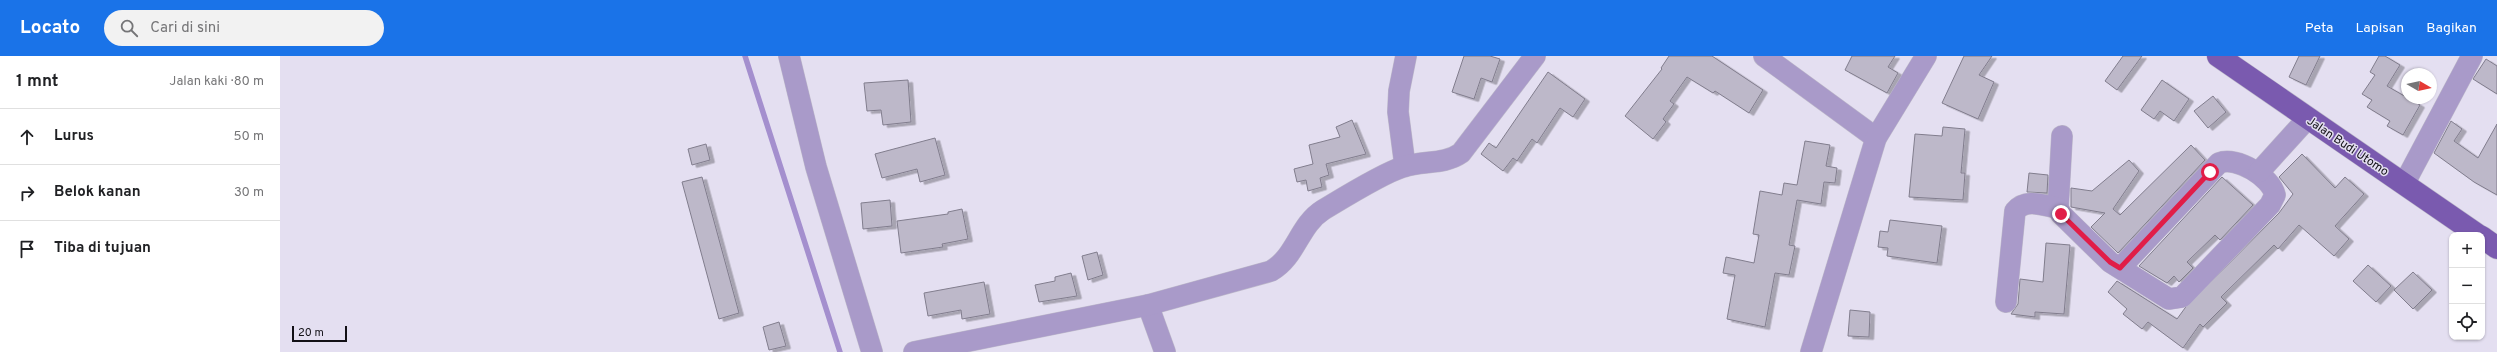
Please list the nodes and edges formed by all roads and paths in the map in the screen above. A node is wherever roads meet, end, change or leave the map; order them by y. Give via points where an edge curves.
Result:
1 (789, 56) edge
2 (1406, 56) edge
3 (1535, 56) edge
4 (1764, 56) edge
5 (1926, 56) edge
6 (2218, 56) edge
7 (2472, 56) edge
8 (2307, 119) junction
9 (2062, 136) dead end
10 (1876, 138) junction
11 (1405, 166) junction
12 (2258, 172) junction
13 (2404, 184) junction
14 (2058, 208) junction
15 (2474, 232) edge
16 (2485, 239) edge
17 (2497, 248) edge
18 (2120, 268) junction
19 (2006, 302) dead end
20 (1148, 305) junction
21 (872, 352) edge
22 (914, 352) edge
23 (1165, 352) edge
24 (1811, 352) edge

1 - 21 street via 816,167
2 - 11 street via 1398,112
3 - 11 street via 1462,152 1447,161
4 - 10 street
5 - 10 street
6 - 8 main road, Jalan Budi Utomo
7 - 13 street
8 - 12 street
8 - 13 main road, Jalan Budi Utomo
9 - 14 street
10 - 24 street
11 - 20 street via 1314,217 1288,259 1271,271
12 - 18 street via 2232,162 2219,163
12 - 18 street via 2273,187 2275,195 2270,205 2182,297 2169,299
13 - 15 main road, Jalan Budi Utomo
14 - 18 street via 2066,221 2110,262
14 - 19 street via 2028,203 2021,204 2015,211
16 - 17 main road
20 - 22 street
20 - 23 street

